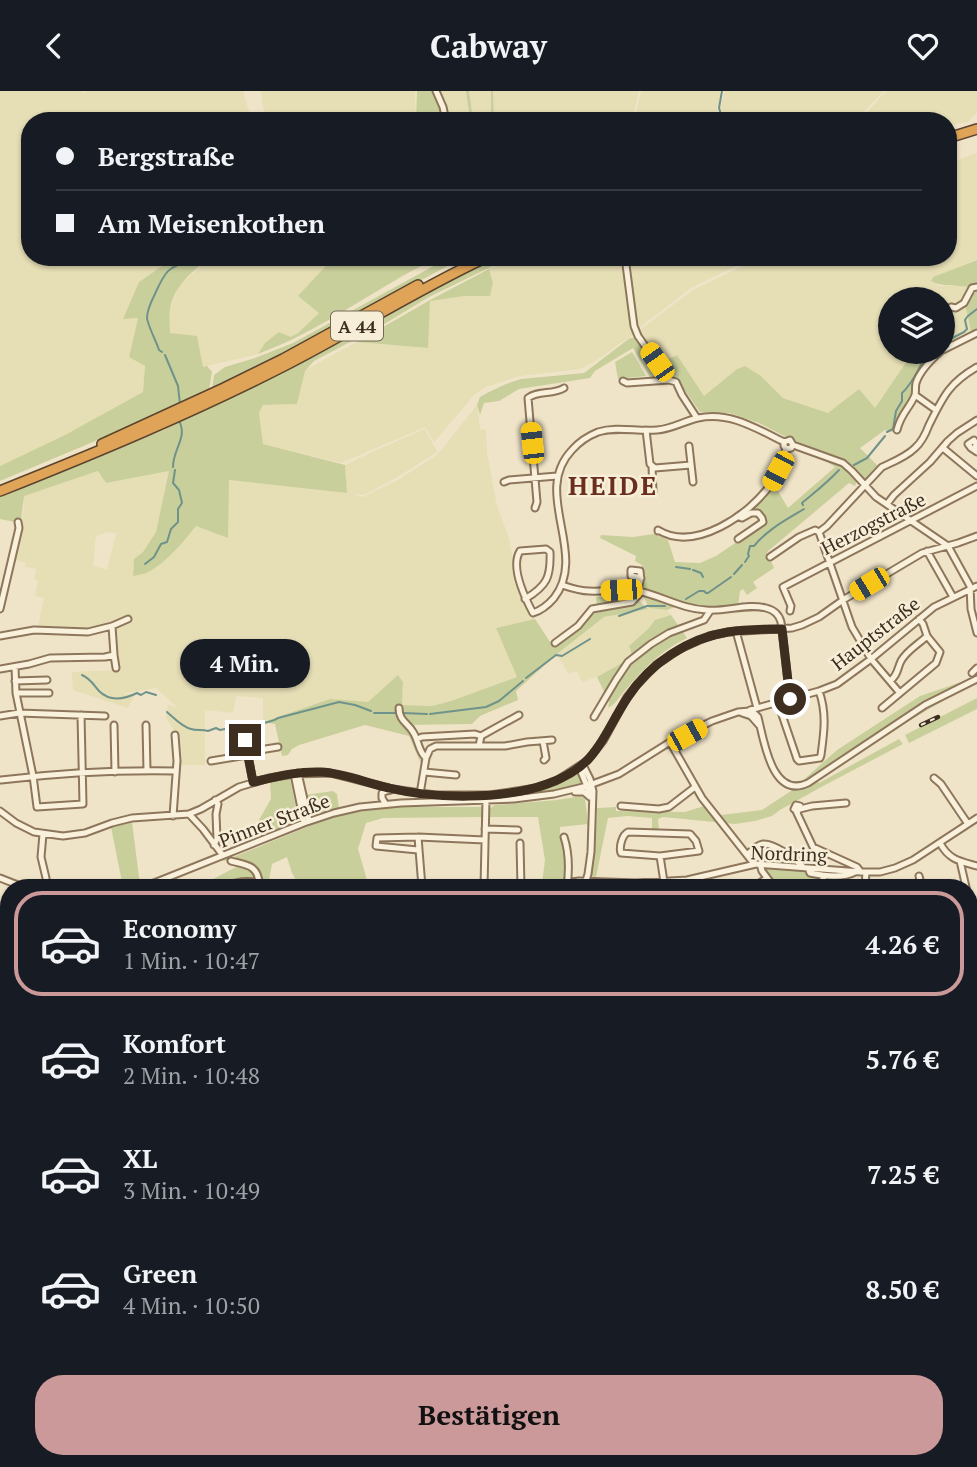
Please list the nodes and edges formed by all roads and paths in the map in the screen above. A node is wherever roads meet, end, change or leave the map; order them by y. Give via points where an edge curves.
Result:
1 (436, 91) edge
2 (444, 112) edge
3 (977, 129) edge
4 (957, 135) edge
5 (977, 135) edge
6 (957, 141) edge
7 (456, 266) edge
8 (469, 266) edge
9 (626, 266) edge
10 (975, 288) edge
11 (955, 308) edge
12 (977, 333) edge
13 (955, 344) edge
14 (928, 364) edge
15 (977, 367) edge
16 (669, 380) junction
17 (625, 382) dead end
18 (564, 388) dead end
19 (226, 391) junction
20 (915, 395) junction
21 (936, 410) junction
22 (697, 418) junction
23 (977, 421) edge
24 (646, 430) junction
25 (897, 430) dead end
26 (137, 432) junction
27 (785, 445) junction
28 (689, 446) dead end
29 (943, 448) junction
30 (691, 465) junction
31 (977, 466) edge
32 (652, 467) junction
33 (971, 471) junction
34 (557, 476) junction
35 (977, 476) edge
36 (535, 477) junction
37 (504, 482) dead end
38 (693, 482) dead end
39 (0, 485) edge
40 (977, 486) edge
41 (865, 487) junction
42 (0, 491) edge
43 (653, 492) dead end
44 (887, 504) junction
45 (536, 508) dead end
46 (738, 516) junction
47 (911, 521) junction
48 (18, 523) dead end
49 (658, 531) dead end
50 (819, 532) junction
51 (977, 536) edge
52 (937, 538) junction
53 (738, 539) dead end
54 (948, 546) junction
55 (928, 550) junction
56 (770, 558) dead end
57 (830, 563) junction
58 (641, 578) dead end
59 (562, 585) junction
60 (974, 587) edge
61 (624, 590) junction
62 (640, 592) junction
63 (953, 597) junction
64 (526, 599) junction
65 (844, 600) junction
66 (0, 609) edge
67 (710, 611) junction
68 (790, 611) dead end
69 (128, 619) dead end
70 (919, 619) junction
71 (112, 626) junction
72 (782, 629) junction
73 (736, 631) junction
74 (977, 633) edge
75 (0, 636) edge
76 (927, 636) junction
77 (555, 643) dead end
78 (114, 655) junction
79 (871, 659) junction
80 (15, 667) junction
81 (116, 668) dead end
82 (977, 668) edge
83 (0, 669) edge
84 (974, 676) edge
85 (47, 680) dead end
86 (15, 681) junction
87 (890, 681) junction
88 (819, 691) junction
89 (899, 692) junction
90 (16, 693) junction
91 (48, 693) dead end
92 (790, 699) junction
93 (778, 702) junction
94 (757, 708) junction
95 (882, 708) dead end
96 (750, 711) junction
97 (399, 712) dead end
98 (19, 713) junction
99 (742, 713) junction
100 (732, 714) junction
101 (81, 715) junction
102 (519, 715) dead end
103 (0, 716) edge
104 (105, 716) dead end
105 (594, 717) dead end
106 (114, 725) dead end
107 (146, 725) dead end
108 (761, 729) junction
109 (175, 735) dead end
110 (481, 736) junction
111 (416, 739) junction
112 (245, 740) dead end
113 (552, 740) dead end
114 (543, 741) junction
115 (670, 742) junction
116 (479, 746) junction
117 (278, 747) dead end
118 (247, 754) junction
119 (426, 758) junction
120 (544, 760) dead end
121 (212, 761) dead end
122 (581, 766) junction
123 (147, 771) junction
124 (176, 771) junction
125 (114, 772) junction
126 (424, 772) junction
127 (296, 773) junction
128 (83, 774) junction
129 (456, 775) dead end
130 (33, 776) junction
131 (934, 778) dead end
132 (0, 779) edge
133 (253, 782) junction
134 (590, 785) junction
135 (695, 786) junction
136 (393, 789) junction
137 (420, 793) junction
138 (534, 797) junction
139 (591, 799) junction
140 (215, 800) junction
141 (486, 800) junction
142 (415, 802) junction
143 (385, 803) junction
144 (846, 803) dead end
145 (621, 806) dead end
146 (0, 811) edge
147 (189, 814) junction
148 (173, 815) junction
149 (977, 818) edge
150 (307, 822) junction
151 (968, 824) junction
152 (485, 829) junction
153 (518, 831) dead end
154 (43, 834) junction
155 (418, 837) junction
156 (564, 837) dead end
157 (485, 840) junction
158 (520, 843) dead end
159 (940, 843) junction
160 (214, 845) junction
161 (418, 850) junction
162 (221, 853) dead end
163 (748, 854) junction
164 (660, 856) junction
165 (231, 861) dead end
166 (960, 861) junction
167 (757, 864) junction
168 (977, 866) edge
169 (806, 868) junction
170 (861, 872) junction
171 (822, 876) junction
172 (919, 876) dead end
173 (766, 878) edge
174 (46, 879) edge
175 (164, 879) edge
176 (259, 879) edge
177 (421, 879) edge
178 (484, 879) edge
179 (521, 879) edge
180 (567, 879) edge
181 (586, 879) edge
182 (664, 879) edge
183 (698, 879) edge
184 (823, 879) edge
185 (863, 879) edge
186 (920, 879) edge
187 (965, 879) edge

1 - 2 street
3 - 4 highway
5 - 6 highway
7 - 19 highway, A 44
8 - 19 highway, A 44 via 319,348
9 - 16 street via 634,326
10 - 11 street
12 - 13 street
14 - 20 street via 916,383
15 - 21 street via 959,378
16 - 17 street
16 - 22 street via 676,383
18 - 36 street via 528,398
19 - 26 highway, A 44
20 - 21 street
20 - 25 street
21 - 41 street via 916,447 882,467
22 - 24 street
22 - 27 street via 747,423
23 - 29 street
24 - 32 street
24 - 34 street via 609,430 589,436 568,453
26 - 39 highway, A 44
26 - 42 highway, A 44
27 - 41 street via 843,463
27 - 46 street via 771,484
28 - 30 street
29 - 33 street
29 - 44 street
30 - 32 street
30 - 38 street
31 - 33 street
32 - 43 street
33 - 35 street
34 - 36 street
34 - 59 street via 567,555
36 - 37 street
36 - 45 street
40 - 47 street, Herzogstraße
41 - 44 street
41 - 50 street
44 - 47 street
46 - 49 street via 698,535 672,537
46 - 53 street via 758,513 763,522
47 - 52 street
47 - 57 street, Herzogstraße
48 - 66 street
50 - 56 street via 799,537
50 - 57 street
51 - 54 street
52 - 54 street
52 - 55 street
54 - 55 street
54 - 60 street
55 - 63 street
55 - 65 street
57 - 65 street
57 - 68 street, Herzogstraße via 783,587
58 - 61 street via 639,585
59 - 61 street via 589,591
59 - 64 street via 539,611 533,613
60 - 63 street, Hauptstraße
60 - 74 street via 969,599
61 - 62 street
62 - 67 street
62 - 77 street via 632,602 592,609
63 - 70 street, Hauptstraße
64 - 64 street via 517,557 520,551 546,549 551,566 547,579
65 - 72 street via 810,622
65 - 79 street via 852,627
67 - 72 street via 767,608 779,617
67 - 105 street via 704,619 669,633 628,662
69 - 71 street
70 - 76 street
70 - 79 street, Hauptstraße
71 - 75 street via 88,632 44,630
71 - 78 street
72 - 73 street
72 - 92 street
73 - 94 street
73 - 122 street via 692,643 656,665 635,687 603,741
76 - 87 street via 902,660
76 - 89 street via 940,652 936,663
78 - 80 street via 50,658
78 - 81 street
79 - 87 street
79 - 88 street, Hauptstraße
80 - 83 street
80 - 86 street
82 - 84 street
84 - 108 street via 799,786 783,782 773,769
85 - 86 street
86 - 90 street
87 - 89 street
88 - 92 street, Hauptstraße
88 - 93 street via 825,724 820,758 799,761
89 - 95 street
90 - 91 street
90 - 98 street
92 - 93 street, Hauptstraße
93 - 94 street, Hauptstraße
94 - 96 street, Hauptstraße
96 - 99 street, Hauptstraße
96 - 100 street, Hauptstraße
96 - 108 street via 758,717
97 - 111 street
98 - 101 street
98 - 103 street
98 - 130 street
99 - 100 street, Hauptstraße
99 - 108 street via 756,720
100 - 115 street, Hauptstraße
101 - 104 street
101 - 128 street
102 - 110 street
106 - 125 street
107 - 123 street
109 - 124 street
110 - 111 street
110 - 116 street
111 - 119 street
112 - 118 street
113 - 114 street
114 - 116 street
114 - 120 street
115 - 134 street, Hauptstraße via 619,774
115 - 135 street
116 - 119 street via 433,747
117 - 118 street
118 - 121 street
118 - 133 street
119 - 126 street
122 - 134 street
122 - 137 street via 547,785 525,790
123 - 124 street
123 - 125 street
124 - 148 street
125 - 128 street
126 - 129 street
126 - 137 street
127 - 133 street
127 - 136 street via 330,773
127 - 150 street
128 - 130 street
128 - 130 street via 83,804 37,807
130 - 132 street
131 - 151 street
133 - 140 street
134 - 138 street, Pinner Straße
134 - 139 street
135 - 145 street via 669,807
135 - 163 street
136 - 137 street
136 - 143 street via 382,793
137 - 142 street
138 - 139 street via 581,791
138 - 141 street, Pinner Straße
139 - 181 street
140 - 147 street
140 - 160 street via 218,839
141 - 142 street, Pinner Straße
141 - 152 street
142 - 143 street, Pinner Straße
143 - 150 street, Pinner Straße
144 - 170 street via 798,810 813,847
146 - 154 street
147 - 148 street
147 - 160 street
148 - 154 street via 122,820 74,835
149 - 151 street, Nordring
150 - 175 street, Pinner Straße
151 - 159 street, Nordring
152 - 153 street
152 - 157 street
154 - 174 street via 41,857
155 - 157 street
155 - 161 street
155 - 161 street via 377,838 376,846
156 - 180 street
157 - 178 street
158 - 179 street
159 - 166 street
159 - 170 street, Nordring via 905,865
160 - 162 street
161 - 177 street
163 - 167 street
163 - 169 street via 768,845
164 - 164 street via 621,853 624,835 690,834 699,848
164 - 182 street
165 - 176 street via 255,869
166 - 168 street
166 - 187 street
167 - 169 street, Nordring
167 - 173 street
167 - 183 street, Nordring
169 - 170 street, Nordring
169 - 171 street
170 - 171 street
170 - 185 street
171 - 184 street
172 - 186 street

